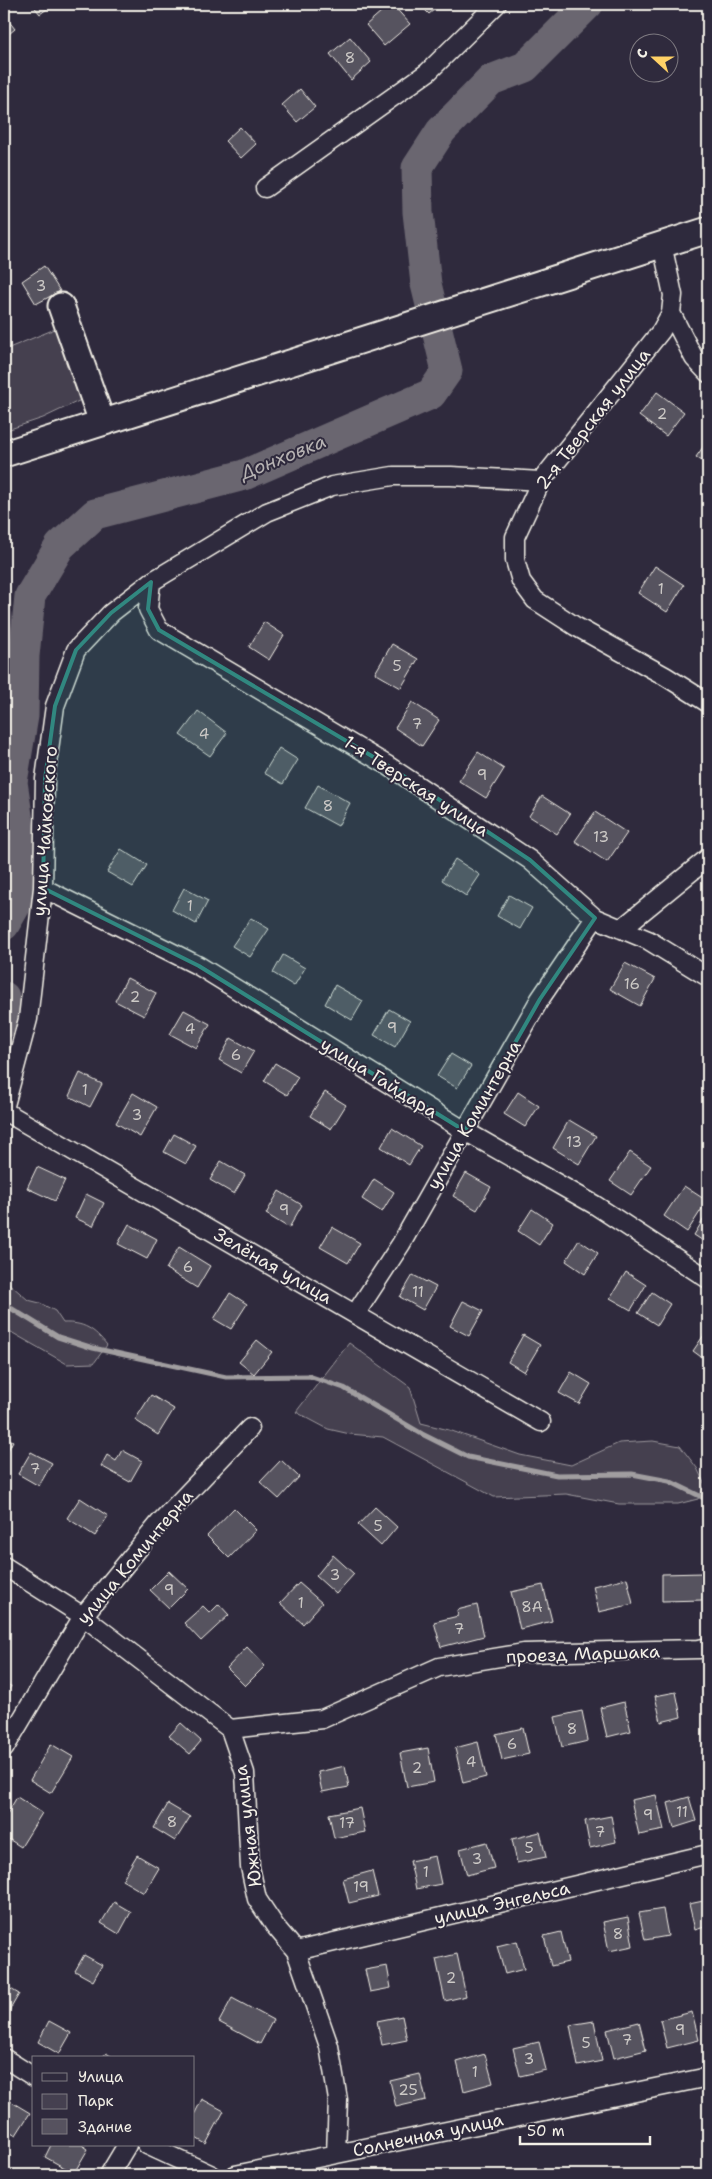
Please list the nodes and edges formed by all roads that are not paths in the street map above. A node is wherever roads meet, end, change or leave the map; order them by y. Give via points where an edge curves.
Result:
1 (497, 4) edge
2 (265, 188) dead end
3 (708, 230) edge
4 (662, 244) junction
5 (61, 306) dead end
6 (671, 313) junction
7 (708, 373) edge
8 (102, 422) junction
9 (4, 454) edge
10 (541, 481) junction
11 (151, 582) junction
12 (708, 703) edge
13 (708, 858) edge
14 (43, 888) junction
15 (595, 918) junction
16 (621, 929) junction
17 (708, 977) edge
18 (4, 1110) edge
19 (465, 1132) junction
20 (708, 1279) edge
21 (356, 1313) junction
22 (541, 1422) dead end
23 (250, 1428) dead end
24 (4, 1566) edge
25 (83, 1616) junction
26 (708, 1647) edge
27 (230, 1729) junction
28 (4, 1749) edge
29 (708, 1854) edge
30 (296, 1951) junction
31 (4, 2058) edge
32 (32, 2076) edge
33 (708, 2077) edge
34 (126, 2146) edge
35 (149, 2146) edge
36 (336, 2154) junction
37 (109, 2175) edge
38 (212, 2175) edge
39 (235, 2175) edge

1 - 2 street via 428,72
3 - 4 street
4 - 6 street, 2-я Тверская улица via 673,295
4 - 8 street
5 - 8 street
6 - 7 street via 694,358
6 - 10 street, 2-я Тверская улица via 661,331
8 - 9 street
10 - 11 street, улица Чайковского via 393,476 332,486 267,512
10 - 12 street, 2-я Тверская улица via 515,537 514,560 521,581 535,600
11 - 14 street, улица Чайковского via 111,613 76,650 55,706 45,779
11 - 15 street, 1-я Тверская улица via 148,609 160,630 387,765 530,860
13 - 16 street
14 - 18 street, улица Чайковского via 28,1019
14 - 19 street, улица Гайдара via 198,966
15 - 16 street, 1-я Тверская улица
15 - 19 street, улица Коминтерна via 540,999
16 - 17 street, 1-я Тверская улица via 648,940
18 - 21 street, Зелёная улица
19 - 20 street, улица Гайдара via 595,1205
19 - 21 street, улица Коминтерна via 401,1244
21 - 22 street, Зелёная улица
23 - 25 street, улица Коминтерна via 161,1521
24 - 25 street
25 - 27 street
25 - 28 street, улица Коминтерна
26 - 27 street, проезд Маршака via 524,1653 439,1667 322,1719
27 - 30 street, Южная улица via 245,1773 250,1867 257,1899
29 - 30 street, улица Энгельса
30 - 36 street, Южная улица via 329,2046 338,2100
31 - 32 street
33 - 36 street, Солнечная улица
34 - 37 street
35 - 38 street
36 - 39 street, Солнечная улица

